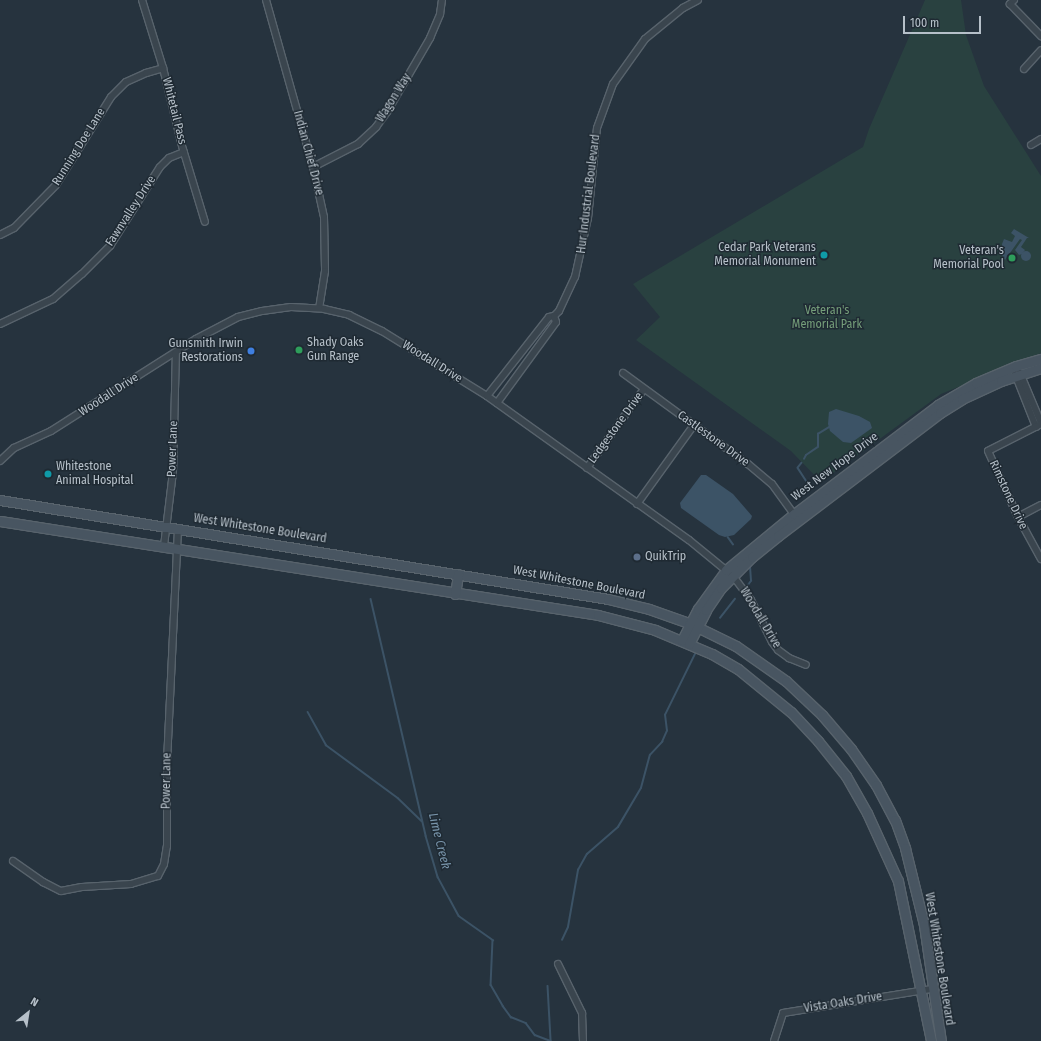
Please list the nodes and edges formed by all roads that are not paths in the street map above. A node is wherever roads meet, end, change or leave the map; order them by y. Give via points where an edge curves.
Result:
1 (142, 0) edge
2 (266, 0) edge
3 (442, 0) edge
4 (698, 0) edge
5 (1012, 2) edge
6 (1041, 36) edge
7 (1041, 50) edge
8 (163, 68) junction
9 (1024, 69) dead end
10 (1041, 139) edge
11 (1030, 145) dead end
12 (184, 152) junction
13 (313, 167) junction
14 (205, 222) dead end
15 (0, 235) edge
16 (319, 308) junction
17 (554, 316) junction
18 (0, 324) edge
19 (176, 352) junction
20 (1041, 359) edge
21 (1041, 368) edge
22 (1017, 372) junction
23 (622, 373) dead end
24 (644, 389) junction
25 (487, 396) junction
26 (497, 403) junction
27 (694, 425) junction
28 (1039, 425) edge
29 (0, 461) edge
30 (587, 468) junction
31 (0, 500) edge
32 (637, 504) junction
33 (1041, 505) edge
34 (794, 514) junction
35 (1018, 517) junction
36 (0, 521) edge
37 (167, 527) junction
38 (178, 528) junction
39 (164, 546) junction
40 (177, 548) junction
41 (1041, 559) edge
42 (729, 573) junction
43 (458, 574) junction
44 (455, 594) junction
45 (694, 625) junction
46 (686, 642) junction
47 (806, 665) dead end
48 (13, 861) dead end
49 (558, 964) dead end
50 (932, 989) junction
51 (920, 992) junction
52 (583, 1041) edge
53 (774, 1041) edge
54 (930, 1041) edge
55 (941, 1041) edge

1 - 8 street, Whitetail Pass
2 - 13 street, Indian Chief Drive
3 - 13 street, Wagon Way via 440,14 430,38 376,127 358,144
4 - 17 street, Hur Industrial Boulevard via 683,8 645,39 613,84 597,128 588,218 581,255 566,298
5 - 6 street
7 - 9 street
8 - 12 street, Whitetail Pass
8 - 15 street, Running Doe Lane via 126,82 116,92 56,185 14,228
10 - 11 street
12 - 14 street, Whitetail Pass
12 - 18 street, Fawnvalley Drive via 169,158 160,167 110,246 82,274 53,299
13 - 16 street, Indian Chief Drive via 324,217 325,272
16 - 19 street, Woodall Drive via 291,307 238,317
16 - 25 street, Woodall Drive via 366,322
17 - 25 street, Hur Industrial Boulevard via 549,317
17 - 26 street via 556,322
19 - 29 street, Woodall Drive via 51,431 14,448
19 - 37 street, Power Lane via 173,472
20 - 22 main road, West New Hope Drive
21 - 22 main road, West New Hope Drive
22 - 28 street
22 - 34 main road, West New Hope Drive via 976,384 938,405
22 - 42 main road, West New Hope Drive via 962,399 940,413
23 - 24 street, Castlestone Drive
24 - 27 street, Castlestone Drive
24 - 30 street, Ledgestone Drive
25 - 26 street, Woodall Drive
26 - 30 street, Woodall Drive
27 - 32 street
27 - 34 street, Castlestone Drive via 772,484
28 - 35 street, Rimstone Drive via 988,451
30 - 32 street, Woodall Drive
31 - 37 main road, West Whitestone Boulevard
32 - 42 street, Woodall Drive via 689,540
33 - 35 street
34 - 42 main road, West New Hope Drive
35 - 41 street, Rimstone Drive
36 - 39 main road, West Whitestone Boulevard
37 - 38 main road, West Whitestone Boulevard
37 - 39 street, Power Lane
38 - 40 street, Power Lane
38 - 43 main road, West Whitestone Boulevard
39 - 40 main road, West Whitestone Boulevard
40 - 44 main road, West Whitestone Boulevard
40 - 48 street, Power Lane via 167,762 167,846 164,864 158,876 131,884 61,891
42 - 45 main road, West New Hope Drive via 707,594
42 - 47 street, Woodall Drive via 751,600 778,650
43 - 44 main road
43 - 45 main road, West Whitestone Boulevard via 608,599 649,609
44 - 46 main road, West Whitestone Boulevard via 598,615 631,622
45 - 46 main road, West New Hope Drive
45 - 50 main road, West Whitestone Boulevard via 736,646 767,666 800,693 851,749 876,785 895,820 908,861 924,925
46 - 51 main road, West Whitestone Boulevard via 738,669 762,687 813,735 846,776 867,813 898,881
49 - 52 street via 582,1012
50 - 51 street, Vista Oaks Drive
50 - 55 main road, West Whitestone Boulevard
51 - 53 street, Vista Oaks Drive via 783,1013
51 - 54 main road, West Whitestone Boulevard

